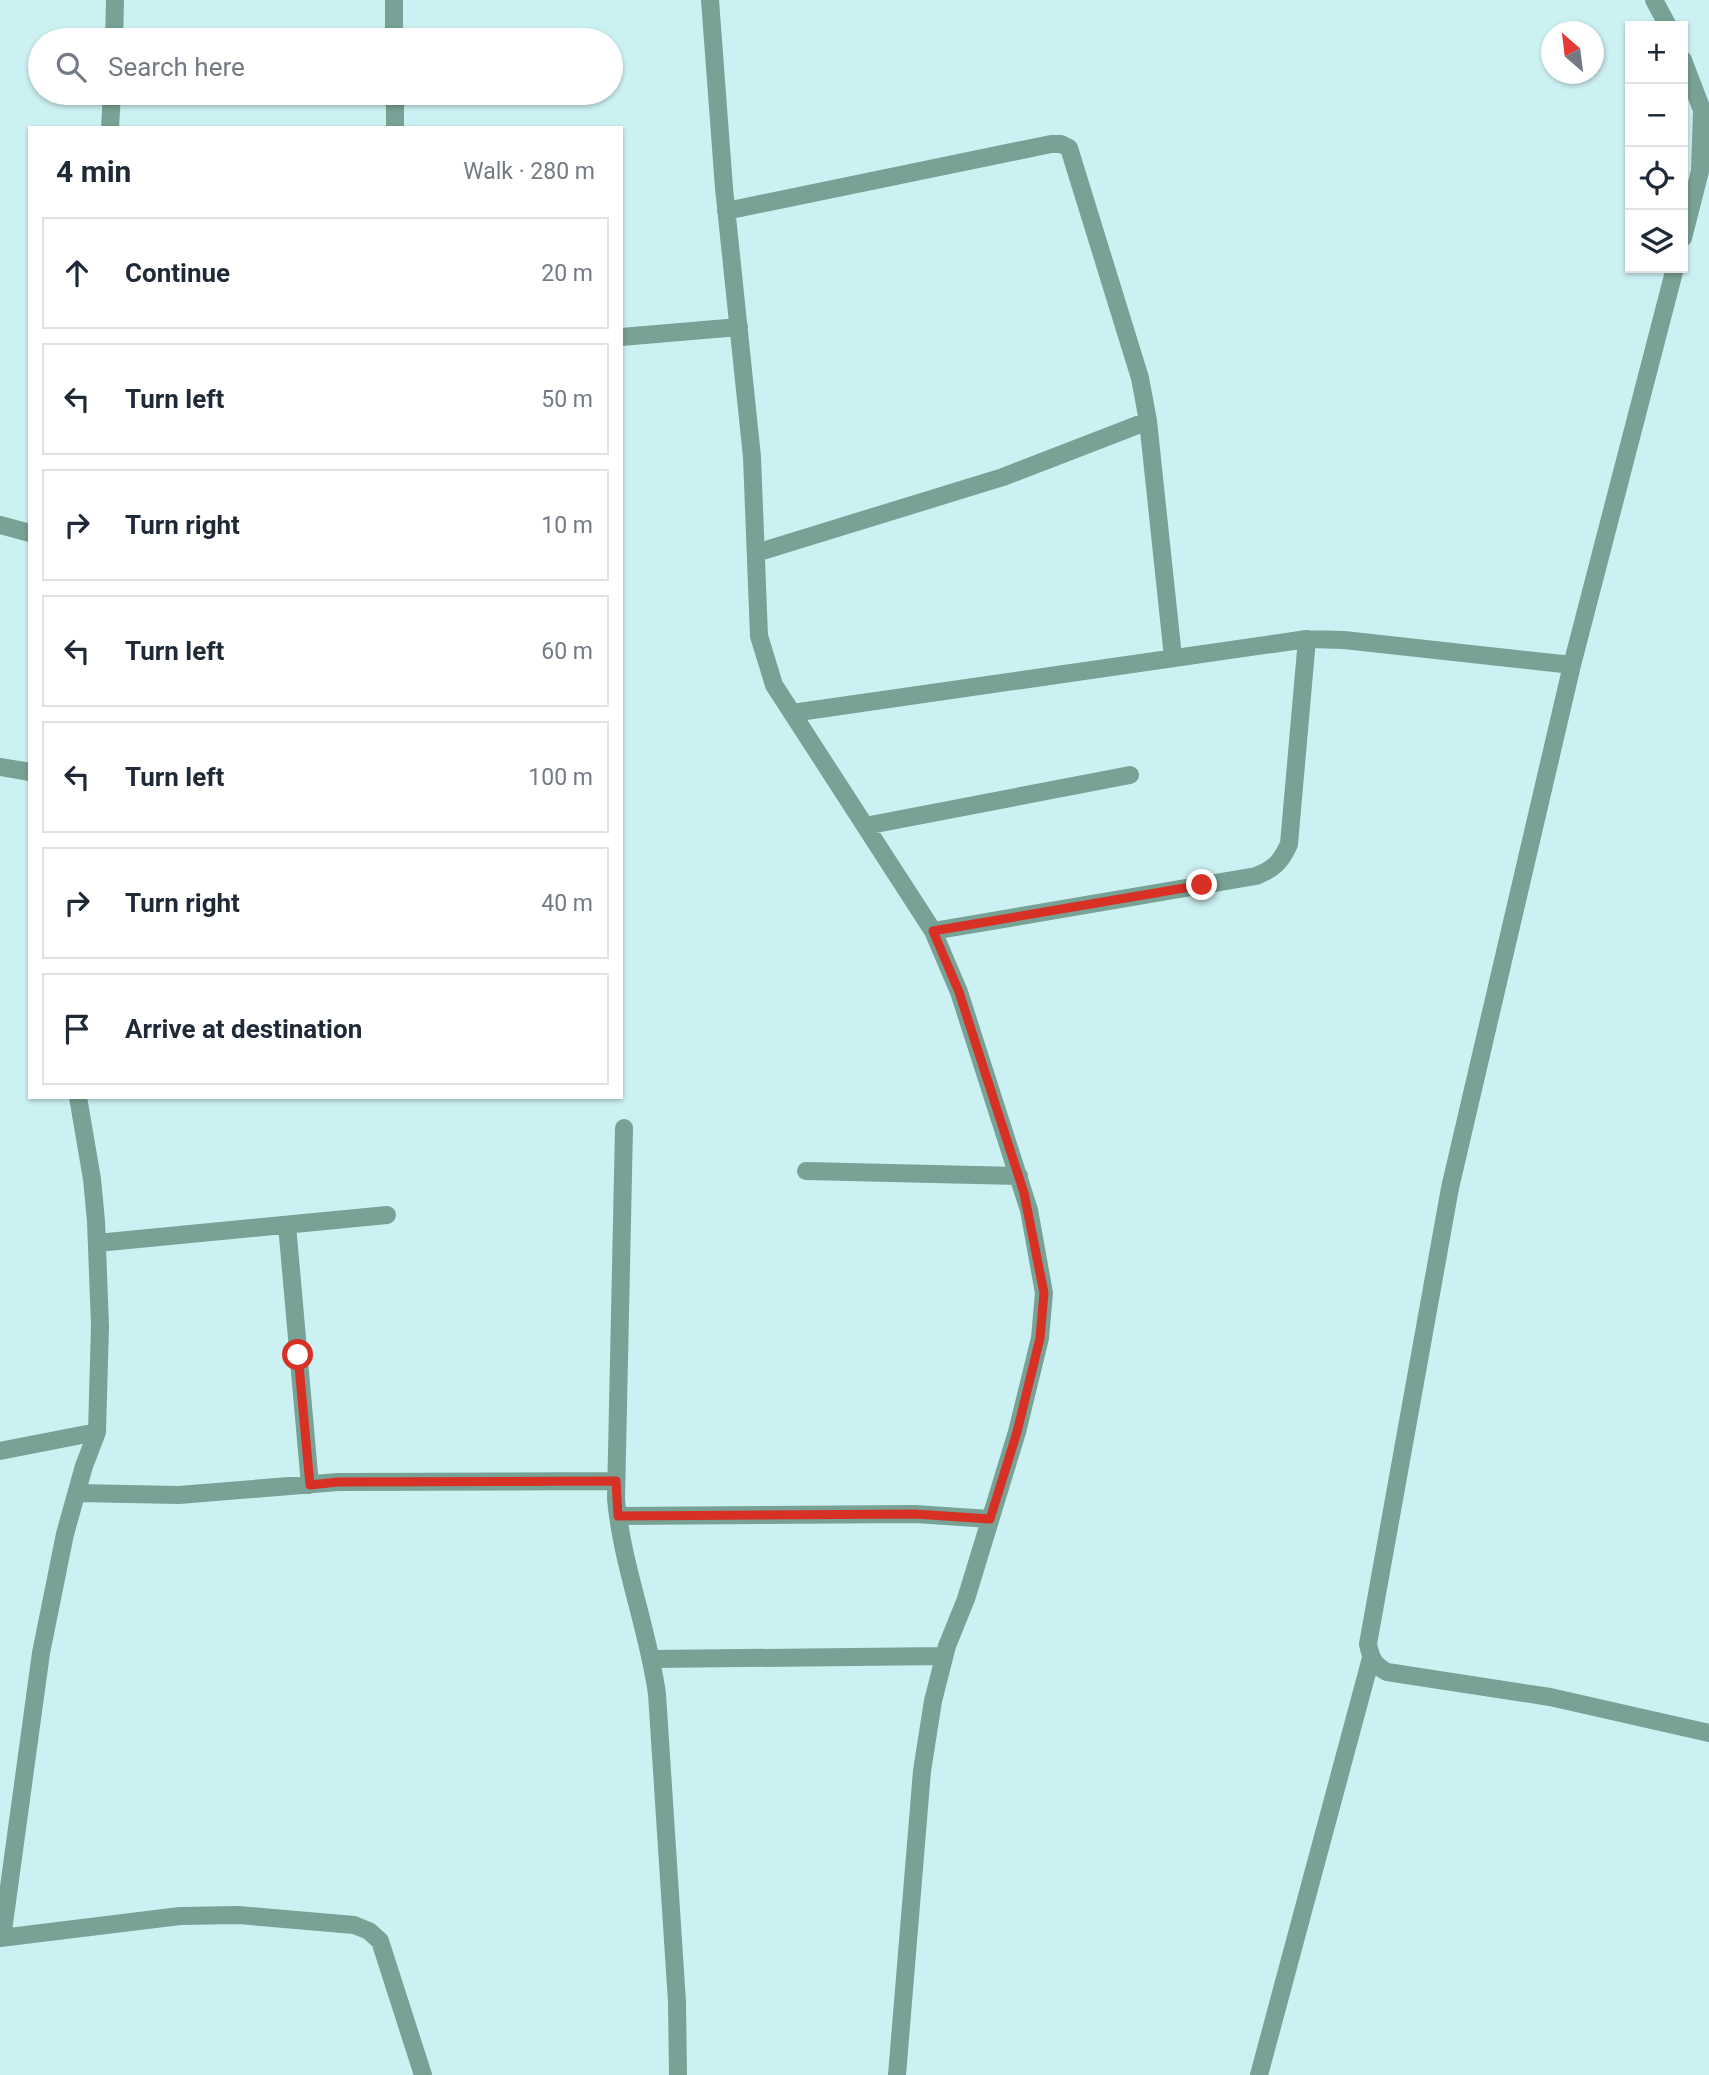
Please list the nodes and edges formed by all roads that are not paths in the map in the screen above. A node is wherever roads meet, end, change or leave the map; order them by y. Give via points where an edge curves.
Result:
1 (115, 0) edge
2 (394, 0) edge
3 (710, 0) edge
4 (1654, 0) edge
5 (1665, 21) edge
6 (114, 28) edge
7 (394, 28) edge
8 (1688, 73) edge
9 (111, 105) edge
10 (395, 105) edge
11 (110, 126) edge
12 (395, 126) edge
13 (726, 211) junction
14 (1688, 218) edge
15 (1674, 273) edge
16 (739, 327) junction
17 (623, 337) edge
18 (1147, 421) junction
19 (0, 525) edge
20 (28, 532) edge
21 (756, 553) junction
22 (1307, 639) junction
23 (1173, 657) junction
24 (1573, 665) junction
25 (793, 713) junction
26 (0, 767) edge
27 (28, 772) edge
28 (1130, 775) dead end
29 (865, 826) junction
30 (933, 931) junction
31 (78, 1099) edge
32 (624, 1128) dead end
33 (806, 1171) dead end
34 (1019, 1176) junction
35 (387, 1215) dead end
36 (287, 1225) junction
37 (97, 1243) junction
38 (97, 1432) junction
39 (0, 1451) edge
40 (616, 1481) junction
41 (310, 1485) junction
42 (77, 1493) junction
43 (618, 1516) junction
44 (990, 1519) junction
45 (944, 1656) junction
46 (1371, 1658) junction
47 (653, 1659) junction
48 (1709, 1733) edge
49 (1, 1938) edge
50 (423, 2075) edge
51 (678, 2075) edge
52 (897, 2075) edge
53 (1259, 2075) edge

1 - 6 street
2 - 7 street
3 - 13 street
4 - 5 street
8 - 14 street via 1702,110 1700,170
9 - 11 street
10 - 12 street
13 - 16 street
13 - 18 street via 1061,144 1069,148 1075,163 1140,378
15 - 24 street
16 - 17 street
16 - 21 street
18 - 21 street via 1003,477
18 - 23 street
19 - 20 street
21 - 25 street via 759,636 774,685
22 - 23 street
22 - 24 street
22 - 30 street via 1289,844 1272,870
23 - 25 street
24 - 46 street via 1450,1188 1368,1644
25 - 29 street
26 - 27 street
28 - 29 street
29 - 30 street
30 - 34 street via 959,992
31 - 37 street
32 - 40 street
33 - 34 street
34 - 44 street via 1044,1293 1040,1338
35 - 36 street
36 - 37 street
36 - 41 street
37 - 38 street
38 - 39 street
38 - 42 street
40 - 41 street
40 - 43 street
41 - 42 street via 179,1495
42 - 49 street via 41,1653
43 - 44 street via 915,1514
43 - 47 street
44 - 45 street
45 - 47 street
45 - 52 street via 922,1771
46 - 48 street via 1387,1672 1550,1697
46 - 53 street
47 - 51 street
49 - 50 street via 180,1916 238,1915 354,1924 380,1941

